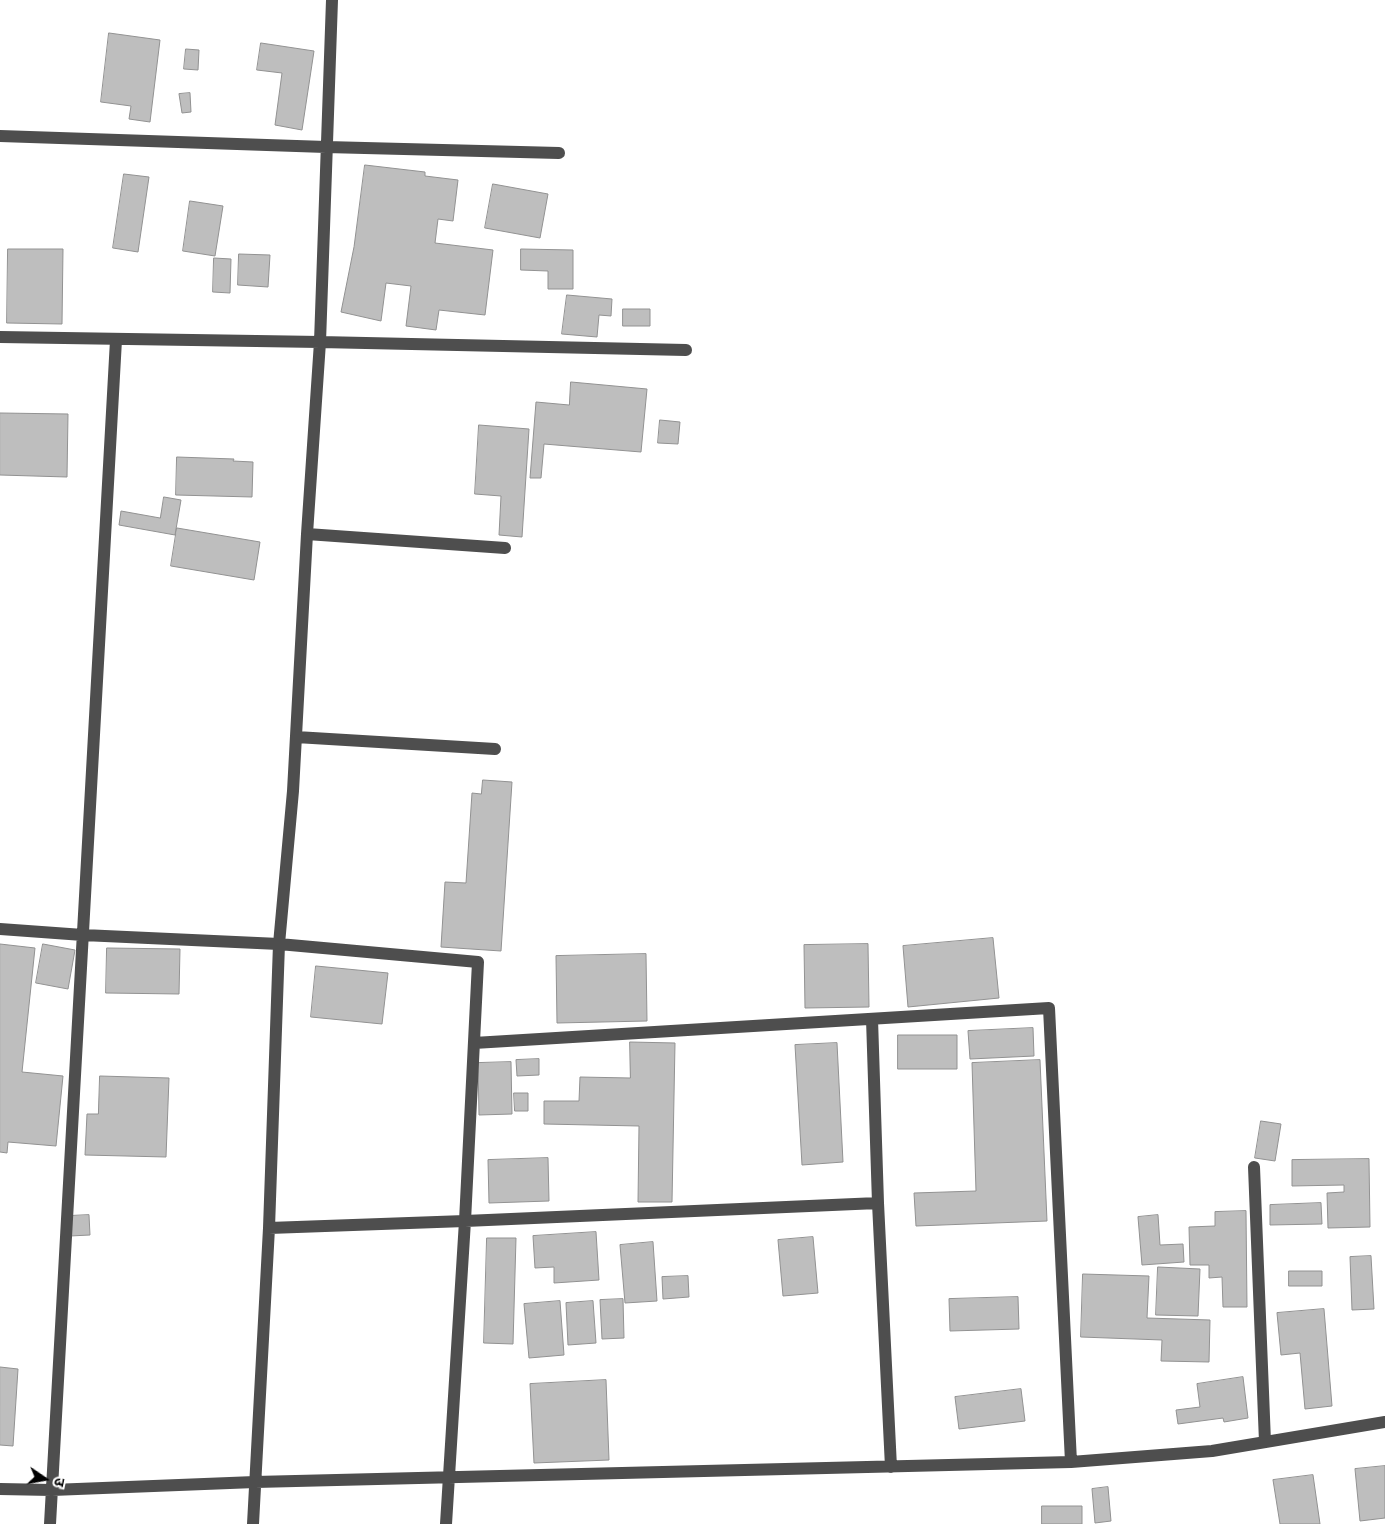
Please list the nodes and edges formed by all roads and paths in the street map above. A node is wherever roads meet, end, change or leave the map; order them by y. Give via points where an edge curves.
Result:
1 (332, 0) edge
2 (0, 136) edge
3 (326, 147) junction
4 (560, 153) dead end
5 (0, 338) edge
6 (116, 340) junction
7 (320, 342) junction
8 (686, 350) dead end
9 (307, 534) junction
10 (505, 548) dead end
11 (296, 737) junction
12 (495, 749) dead end
13 (0, 929) edge
14 (83, 935) junction
15 (280, 944) junction
16 (872, 1019) junction
17 (474, 1043) junction
18 (1254, 1167) dead end
19 (878, 1203) junction
20 (465, 1221) junction
21 (269, 1228) junction
22 (1385, 1422) edge
23 (1265, 1442) junction
24 (1071, 1462) junction
25 (891, 1466) junction
26 (450, 1477) junction
27 (255, 1482) junction
28 (0, 1489) edge
29 (52, 1490) junction
30 (50, 1524) edge
31 (253, 1524) edge
32 (446, 1524) edge

1 - 3 street
2 - 3 street
3 - 4 street
3 - 7 street
5 - 6 street
6 - 7 street
6 - 14 street
7 - 8 street
7 - 9 street
9 - 10 street
9 - 11 street
11 - 12 street
11 - 15 street
13 - 14 street
14 - 15 street
14 - 29 street
15 - 17 street via 478,962
15 - 21 street
16 - 17 street
16 - 19 street
16 - 24 street via 1049,1008
17 - 20 street
18 - 23 street
19 - 20 street
19 - 25 street
20 - 21 street
20 - 26 street
21 - 27 street
22 - 23 street
23 - 24 street via 1212,1451
24 - 25 street
25 - 26 street
26 - 27 street
26 - 32 street
27 - 29 street
27 - 31 street
28 - 29 street
29 - 30 street

